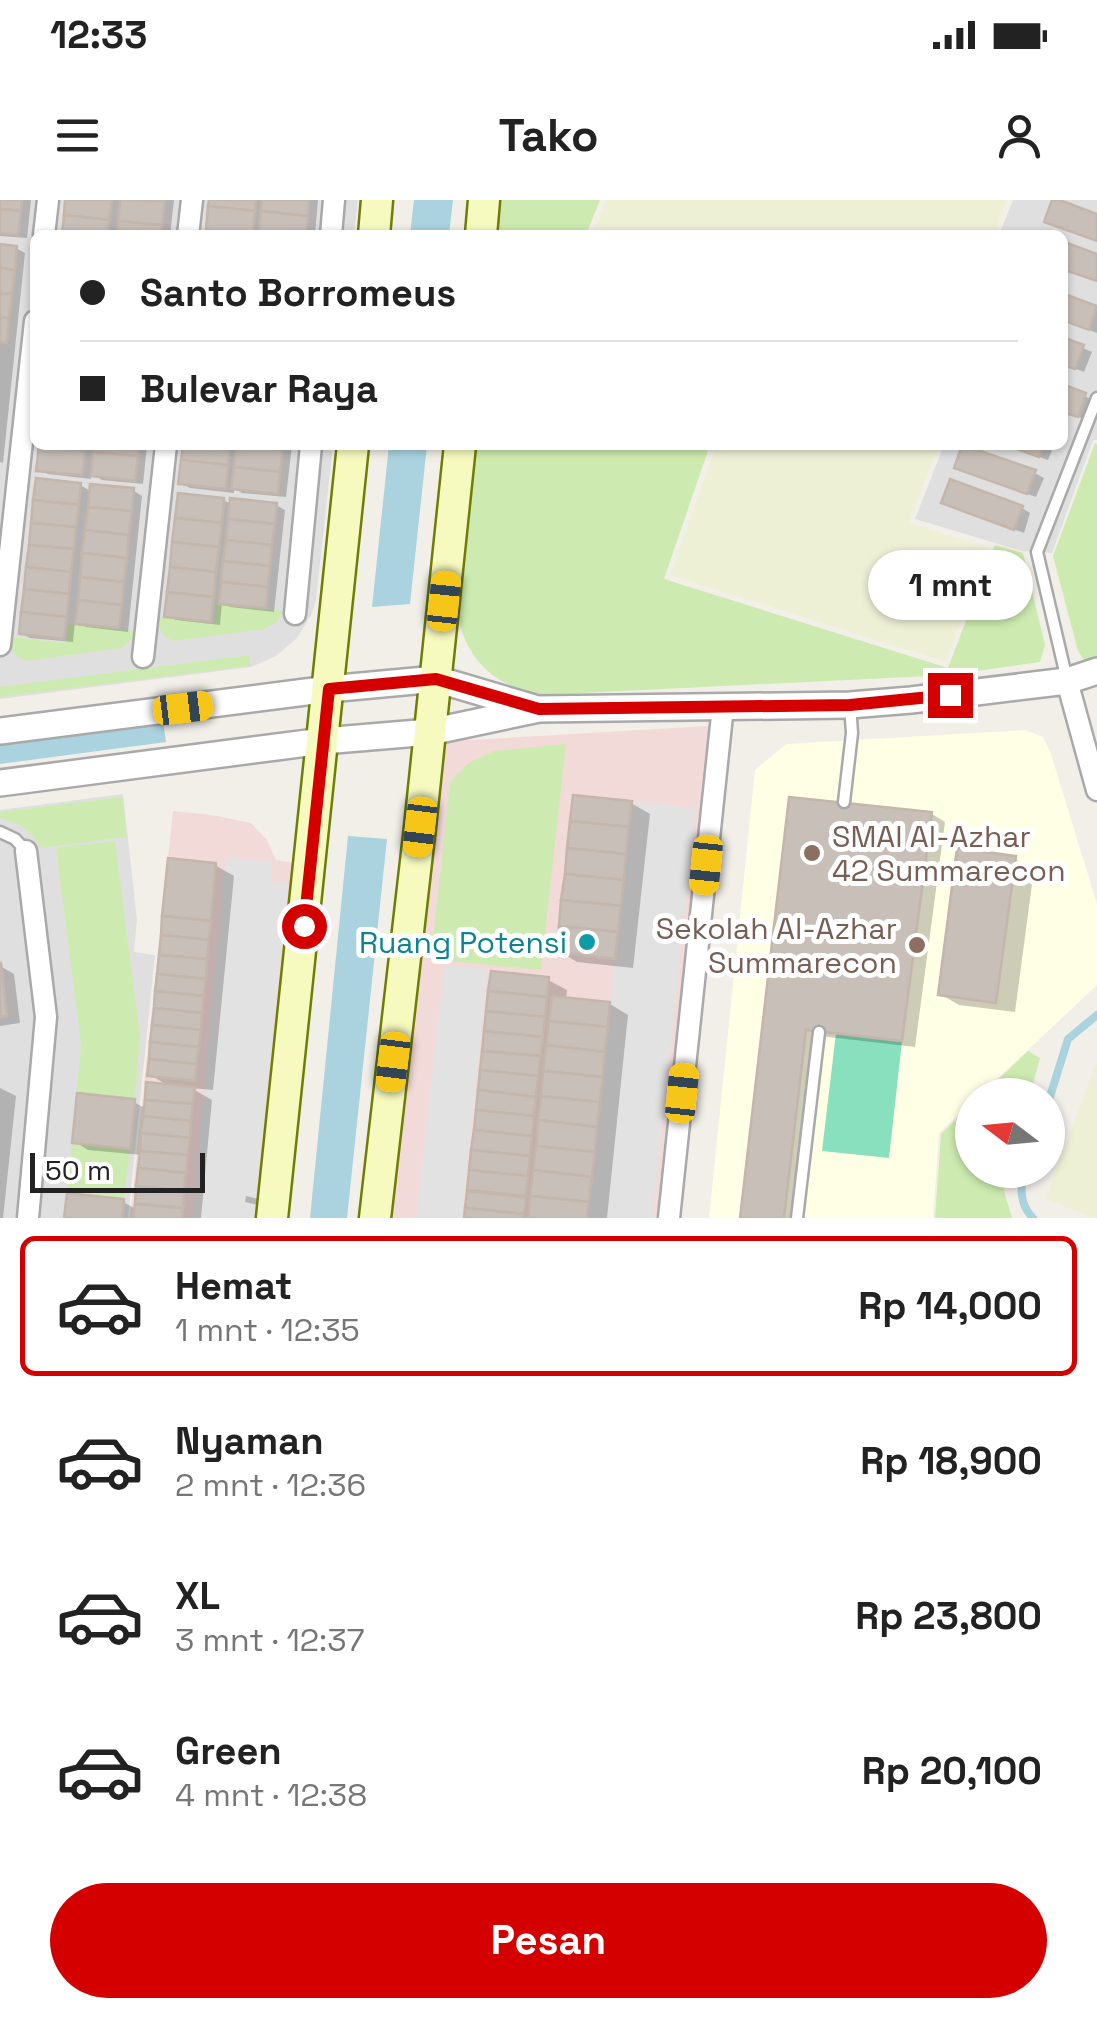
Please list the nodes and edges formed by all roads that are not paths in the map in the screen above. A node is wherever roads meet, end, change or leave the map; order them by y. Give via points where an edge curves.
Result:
1 (48, 200) edge
2 (192, 200) edge
3 (334, 200) edge
4 (378, 200) edge
5 (484, 200) edge
6 (45, 230) edge
7 (189, 230) edge
8 (331, 230) edge
9 (375, 230) edge
10 (481, 230) edge
11 (30, 367) edge
12 (1097, 398) edge
13 (165, 450) edge
14 (311, 450) edge
15 (353, 450) edge
16 (459, 450) edge
17 (295, 614) dead end
18 (0, 645) edge
19 (144, 657) dead end
20 (1097, 670) edge
21 (436, 679) junction
22 (1068, 681) junction
23 (329, 689) junction
24 (850, 705) junction
25 (723, 706) junction
26 (539, 709) junction
27 (0, 731) edge
28 (430, 732) junction
29 (324, 741) junction
30 (0, 783) edge
31 (1097, 790) edge
32 (844, 802) dead end
33 (0, 832) edge
34 (26, 852) joint
35 (819, 1032) dead end
36 (28, 1218) edge
37 (272, 1218) edge
38 (374, 1218) edge
39 (669, 1218) edge
40 (797, 1218) edge

1 - 6 street
2 - 7 street
3 - 8 street
4 - 9 main road
5 - 10 main road
11 - 18 street
12 - 22 lane via 1037,552
13 - 19 street
14 - 17 street
15 - 23 main road
16 - 21 main road
20 - 22 street
21 - 23 street
21 - 26 street
21 - 28 main road
22 - 24 street
22 - 31 street
23 - 27 street
23 - 29 main road
24 - 25 street
24 - 32 lane
25 - 26 street
25 - 39 street
26 - 28 street
28 - 29 street
28 - 38 main road
29 - 30 street
29 - 37 main road
33 - 34 lane
34 - 36 street via 46,1017
35 - 40 lane

